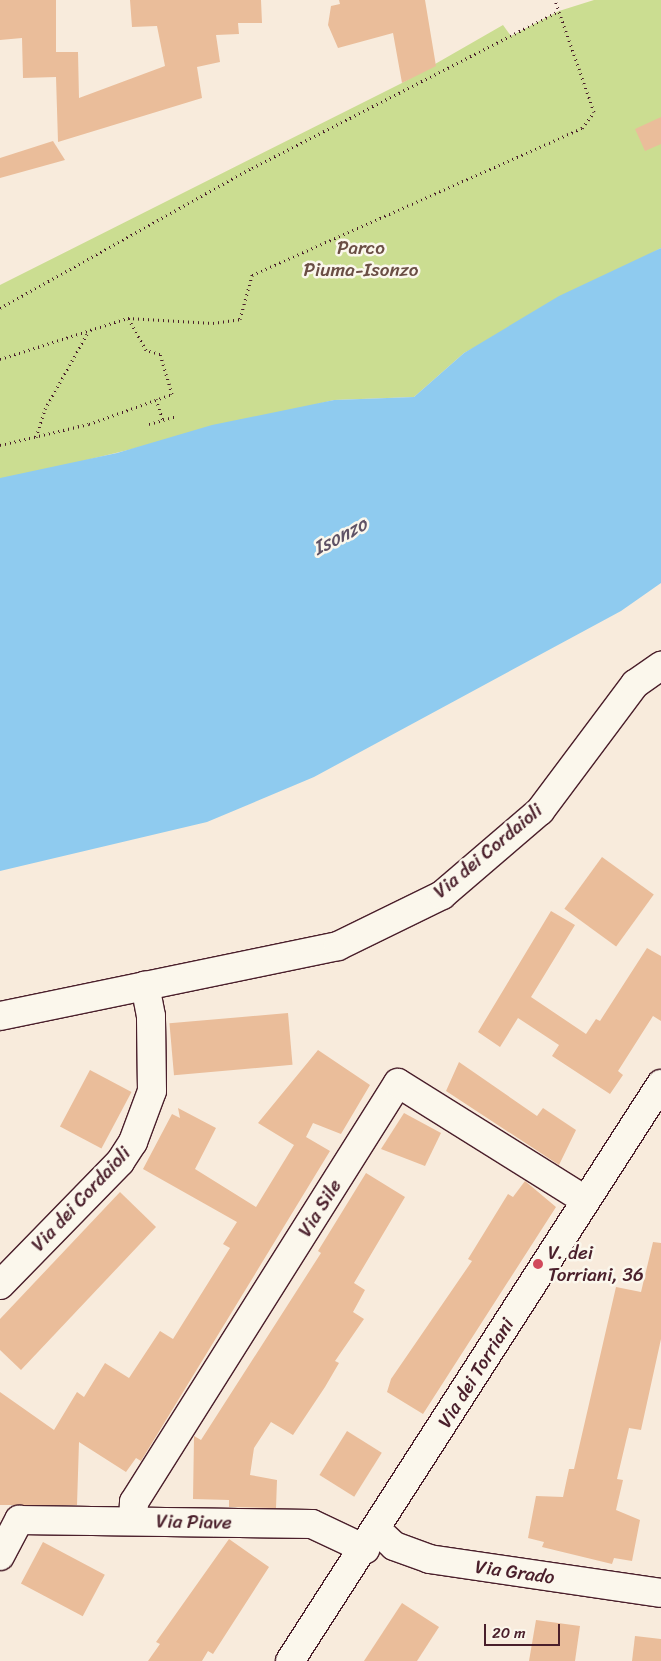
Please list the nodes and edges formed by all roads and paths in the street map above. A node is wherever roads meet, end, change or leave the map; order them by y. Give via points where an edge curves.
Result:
1 (555, 0) edge
2 (559, 11) junction
3 (0, 308) edge
4 (128, 318) junction
5 (88, 334) junction
6 (0, 359) edge
7 (156, 399) junction
8 (178, 416) dead end
9 (162, 421) junction
10 (149, 424) dead end
11 (36, 437) junction
12 (0, 445) edge
13 (661, 666) edge
14 (145, 986) junction
15 (0, 1016) edge
16 (661, 1084) edge
17 (585, 1200) junction
18 (0, 1285) edge
19 (9, 1515) edge
20 (133, 1521) junction
21 (371, 1539) junction
22 (0, 1556) edge
23 (661, 1594) edge
24 (290, 1661) edge

1 - 2 path
2 - 3 path via 252,168
2 - 4 path via 594,112 582,128 252,275 240,319 213,323
4 - 5 path
4 - 7 path via 146,350 160,354 172,394
5 - 6 path
5 - 11 path via 45,410
7 - 9 path
7 - 11 path via 89,424
8 - 9 path
9 - 10 path
11 - 12 path
13 - 14 street, Via dei Cordaioli via 635,684 540,811 442,895 338,946
14 - 15 street, Via dei Cordaioli
14 - 18 street, Via dei Cordaioli via 151,1016 152,1091 133,1142 120,1162
16 - 17 street, Via dei Torriani
17 - 20 street, Via Sile via 398,1084 134,1502
17 - 21 street, Via dei Torriani
19 - 20 street, Via Piave
19 - 22 street, Via Piave
20 - 21 street, Via Piave via 312,1524
21 - 23 street, Via Grado via 429,1559
21 - 24 street, Via dei Torriani

